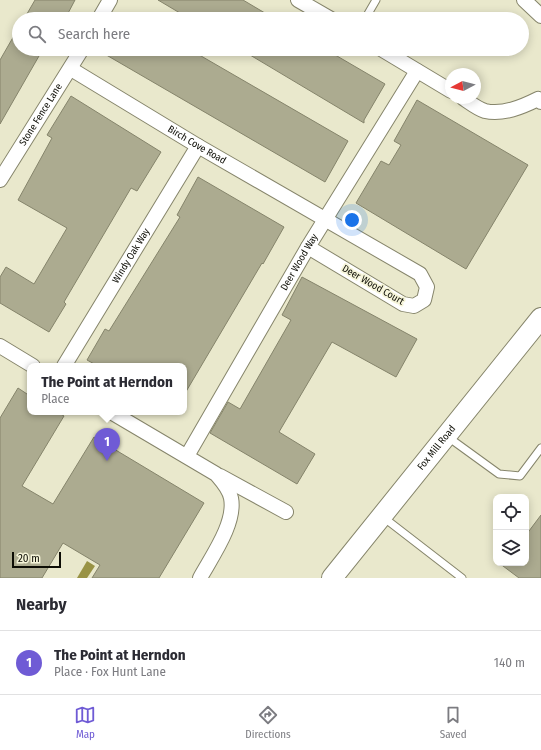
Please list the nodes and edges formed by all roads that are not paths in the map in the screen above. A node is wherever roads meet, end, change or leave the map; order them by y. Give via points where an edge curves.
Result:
1 (110, 0) edge
2 (298, 0) edge
3 (376, 0) edge
4 (524, 0) edge
5 (103, 12) edge
6 (319, 12) edge
7 (369, 12) edge
8 (541, 16) edge
9 (78, 56) edge
10 (392, 56) edge
11 (71, 69) junction
12 (417, 71) junction
13 (445, 87) edge
14 (540, 99) edge
15 (473, 104) edge
16 (198, 146) junction
17 (0, 180) edge
18 (324, 219) junction
19 (308, 247) junction
20 (541, 318) edge
21 (0, 346) edge
22 (28, 363) edge
23 (66, 363) edge
24 (116, 415) edge
25 (446, 436) junction
26 (541, 448) edge
27 (187, 456) junction
28 (216, 474) junction
29 (286, 512) dead end
30 (382, 516) junction
31 (200, 578) edge
32 (332, 578) edge
33 (462, 578) edge

1 - 5 street
2 - 6 street
3 - 7 lane
4 - 8 street
9 - 11 street, Stone Fence Lane
10 - 12 street
11 - 16 street, Birch Cove Road
11 - 17 street, Stone Fence Lane
12 - 13 street
12 - 18 street, Deer Wood Way
14 - 15 street via 504,112 484,111
16 - 18 street, Birch Cove Road
16 - 23 street, Windy Oak Way
18 - 19 street, Deer Wood Way
18 - 19 street, Deer Wood Court via 420,274 427,287 424,300 414,306 403,304
19 - 27 street, Deer Wood Way
20 - 25 street, Fox Mill Road
21 - 22 street
24 - 27 street
25 - 26 lane via 499,474 520,476
25 - 30 street, Fox Mill Road
27 - 28 street
28 - 29 street
28 - 31 street via 231,497 232,511 229,524
30 - 32 street, Fox Mill Road
30 - 33 lane

